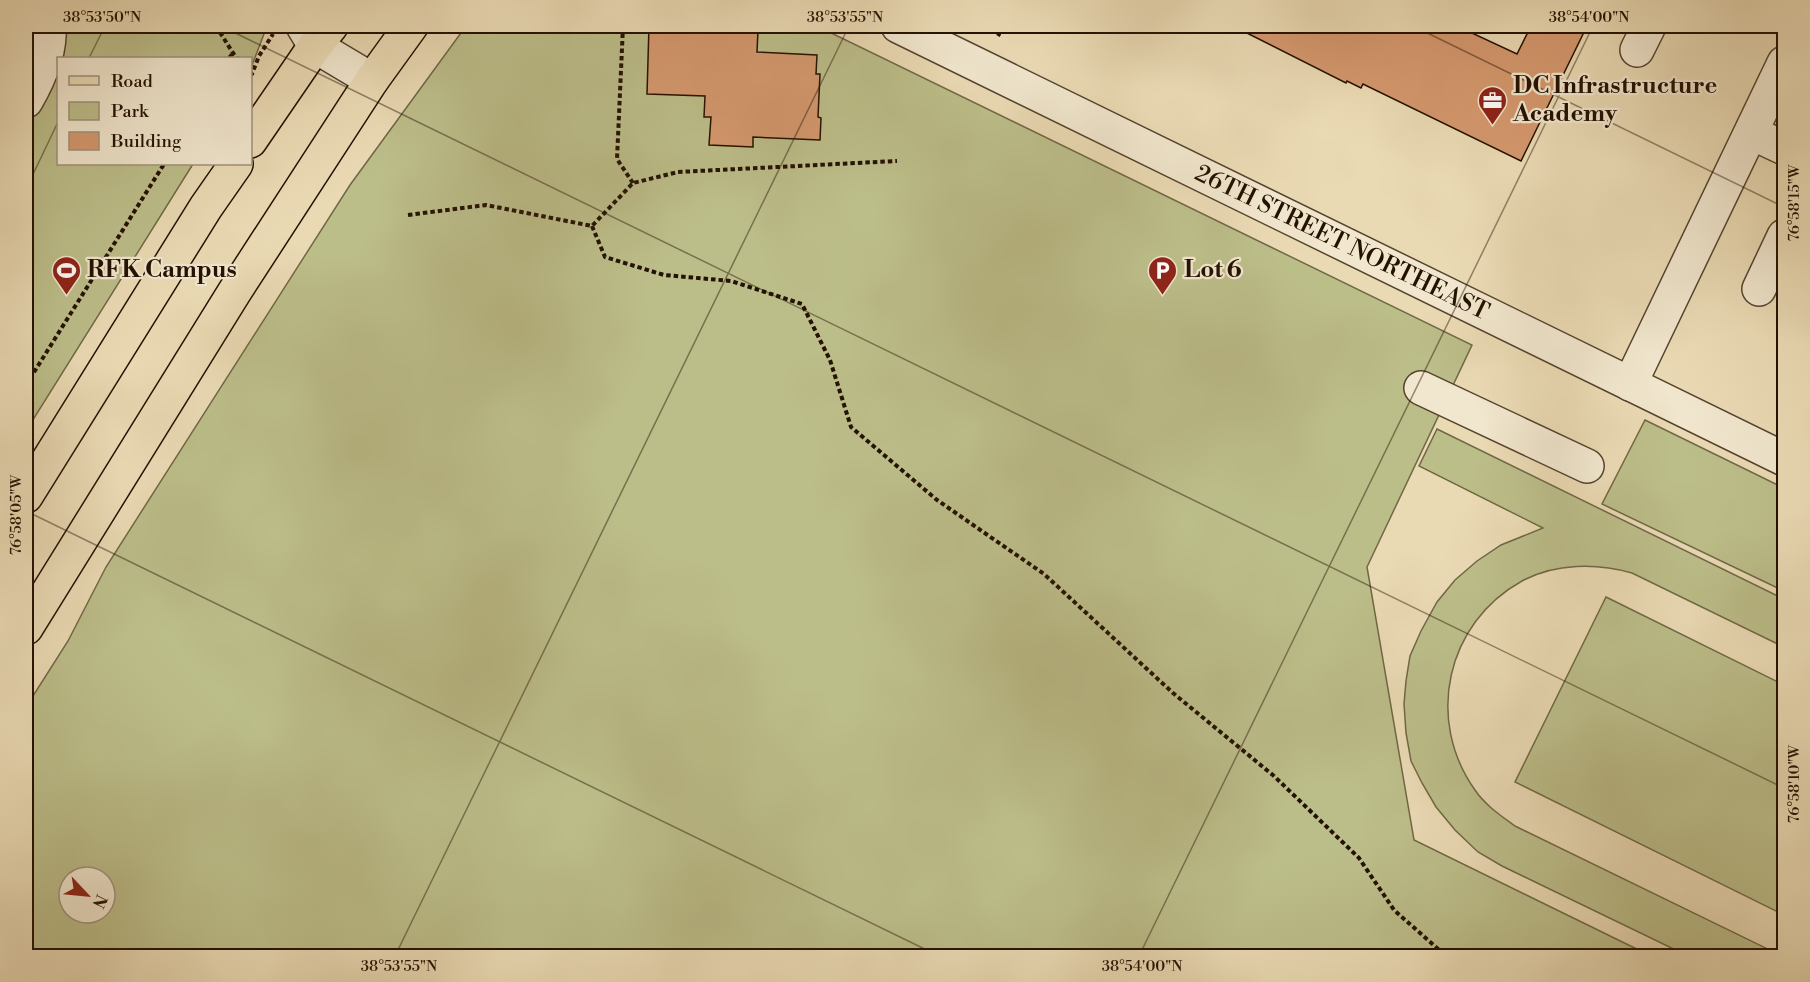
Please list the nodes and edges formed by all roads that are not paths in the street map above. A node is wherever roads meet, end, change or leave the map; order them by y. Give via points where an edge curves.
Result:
1 (49, 26) edge
2 (411, 26) edge
3 (898, 26) edge
4 (306, 33) edge
5 (950, 37) edge
6 (1785, 63) edge
7 (372, 80) junction
8 (26, 101) edge
9 (1752, 133) junction
10 (252, 137) edge
11 (1785, 148) edge
12 (235, 165) edge
13 (1785, 237) edge
14 (1759, 289) dead end
15 (1630, 384) junction
16 (1421, 388) dead end
17 (1785, 459) edge
18 (1587, 466) dead end
19 (26, 496) edge
20 (26, 628) edge

1 - 8 street via 50,38 37,82
2 - 7 main road
3 - 5 street, 26TH STREET NORTHEAST
4 - 7 street
4 - 10 main road
5 - 15 street, 26TH STREET NORTHEAST via 1269,208
6 - 9 street
7 - 20 main road via 235,291
9 - 11 street
9 - 15 street
12 - 19 main road
13 - 14 street
15 - 17 street, 26TH STREET NORTHEAST
16 - 18 street

